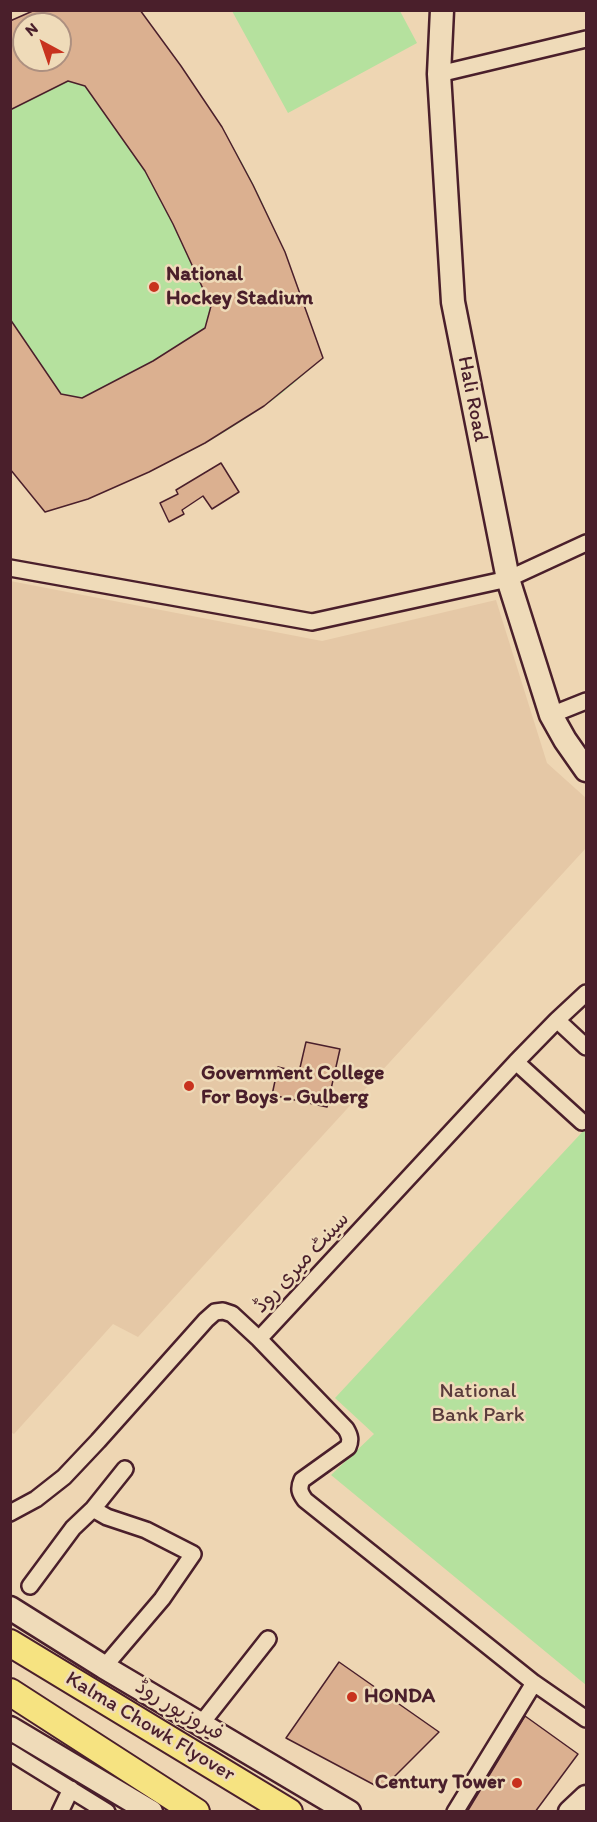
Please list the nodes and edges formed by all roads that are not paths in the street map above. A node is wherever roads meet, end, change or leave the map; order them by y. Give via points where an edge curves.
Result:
1 (442, 10) edge
2 (586, 39) edge
3 (439, 74) junction
4 (586, 543) edge
5 (10, 568) edge
6 (508, 579) junction
7 (586, 701) edge
8 (551, 715) junction
9 (586, 770) edge
10 (586, 993) edge
11 (557, 1020) junction
12 (586, 1047) edge
13 (516, 1062) junction
14 (582, 1122) dead end
15 (259, 1339) junction
16 (125, 1469) dead end
17 (93, 1509) junction
18 (10, 1513) edge
19 (30, 1586) dead end
20 (10, 1608) edge
21 (268, 1640) dead end
22 (10, 1643) edge
23 (104, 1667) junction
24 (534, 1683) junction
25 (10, 1692) edge
26 (586, 1719) edge
27 (201, 1724) junction
28 (10, 1728) edge
29 (10, 1752) edge
30 (71, 1789) junction
31 (586, 1797) edge
32 (586, 1805) edge
33 (60, 1812) edge
34 (107, 1812) edge
35 (151, 1812) edge
36 (196, 1812) edge
37 (289, 1812) edge
38 (349, 1812) edge
39 (455, 1812) edge
40 (570, 1812) edge
41 (583, 1812) edge

1 - 3 street, Hali Road
2 - 3 street
3 - 6 street, Hali Road via 453,302
4 - 6 street
5 - 6 street via 312,622
6 - 8 street, Hali Road
7 - 8 street
8 - 9 street, Hali Road
10 - 11 street, سینٹ میری روڈ
11 - 12 street
11 - 13 street, سینٹ میری روڈ
13 - 14 street
13 - 15 street, سینٹ میری روڈ
15 - 18 street, سینٹ میری روڈ via 232,1314 215,1312 64,1477
15 - 24 street via 350,1435 348,1447 302,1480 299,1487 305,1500
16 - 17 street
17 - 19 street via 73,1528
17 - 23 street via 193,1554 162,1599
20 - 23 street, فیروزپور روڈ
21 - 27 street
22 - 37 main road, Kalma Chowk Flyover
23 - 27 street, فیروزپور روڈ
24 - 26 street
24 - 39 street
25 - 36 main road, Kalma Chowk Flyover
27 - 38 street, فیروزپور روڈ
28 - 35 street
29 - 30 street
30 - 33 street
30 - 34 street
31 - 40 street
32 - 41 street

